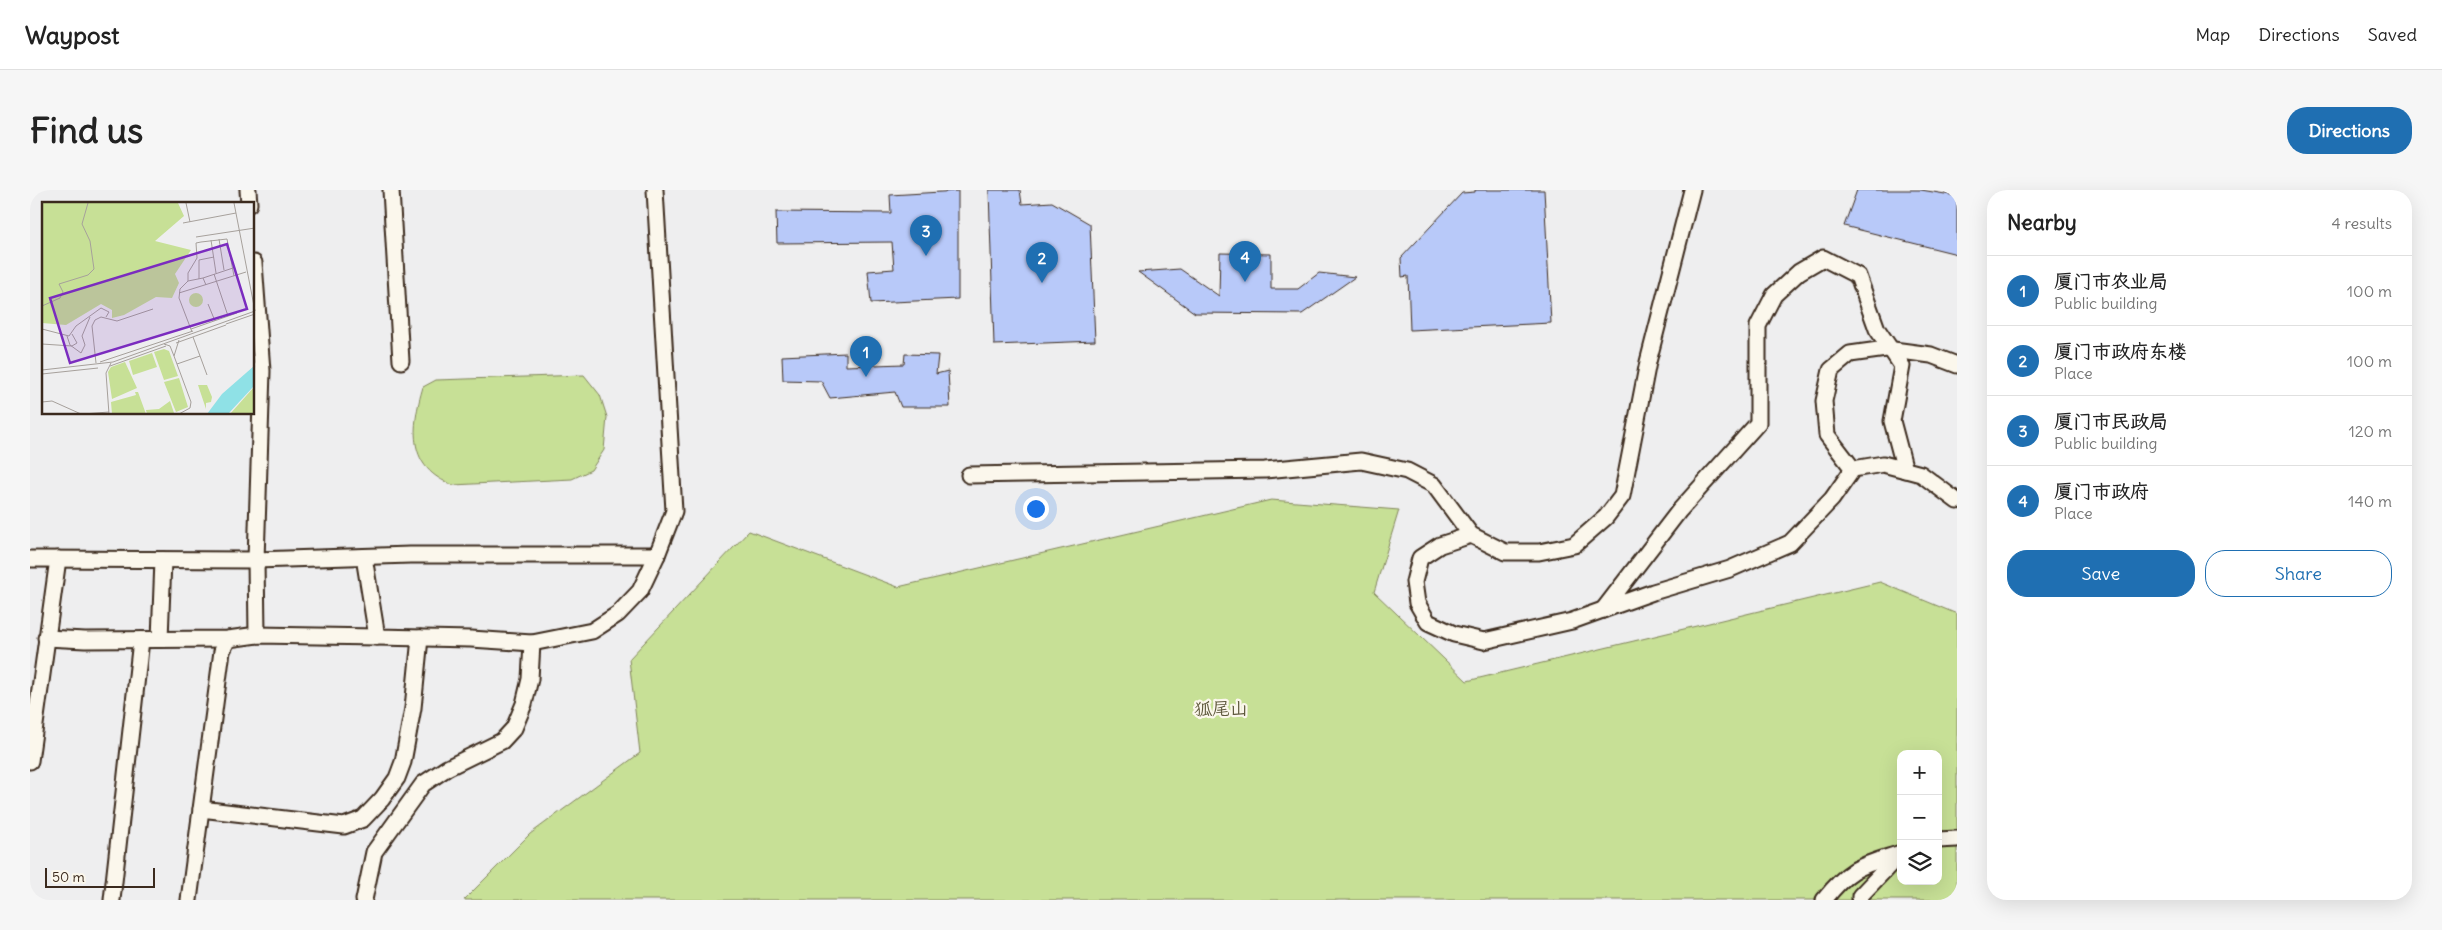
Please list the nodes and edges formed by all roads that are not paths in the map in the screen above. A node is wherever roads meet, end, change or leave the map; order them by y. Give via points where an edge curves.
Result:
1 (391, 190) edge
2 (655, 190) edge
3 (1692, 190) edge
4 (255, 276) edge
5 (1891, 350) junction
6 (401, 361) dead end
7 (1957, 365) edge
8 (1853, 470) junction
9 (1905, 470) junction
10 (969, 475) dead end
11 (1957, 501) edge
12 (1471, 535) junction
13 (657, 555) junction
14 (364, 557) junction
15 (30, 559) edge
16 (58, 559) junction
17 (163, 560) junction
18 (256, 560) junction
19 (1603, 610) junction
20 (257, 635) junction
21 (377, 637) junction
22 (46, 638) junction
23 (420, 638) junction
24 (160, 639) junction
25 (228, 639) junction
26 (141, 640) junction
27 (532, 643) junction
28 (30, 761) edge
29 (201, 809) junction
30 (1957, 839) edge
31 (1942, 840) edge
32 (1897, 854) edge
33 (1897, 856) edge
34 (112, 900) edge
35 (189, 900) edge
36 (364, 900) edge
37 (1824, 900) edge
38 (1860, 900) edge

1 - 6 street
2 - 13 street via 674,511
3 - 12 street via 1648,362 1622,496 1606,517 1574,546 1539,552 1505,552
4 - 18 street via 262,370
5 - 7 street via 1931,355
5 - 8 street via 1850,354 1831,370 1824,401 1827,435
5 - 9 street via 1902,366 1892,421
5 - 19 street via 1877,329 1858,276 1823,258 1799,272 1774,295 1758,326 1758,423 1679,511
8 - 9 street via 1883,464
8 - 19 street via 1832,499 1790,543 1730,569
9 - 11 street via 1921,474
10 - 12 street via 1265,470 1362,461 1407,471 1434,485
12 - 19 street via 1440,545 1420,558 1414,582 1417,603 1428,622 1454,634 1484,641 1572,621
13 - 14 street
13 - 27 street via 640,591 618,614 592,631
14 - 18 street
14 - 21 street
15 - 16 street
16 - 17 street
16 - 22 street
17 - 18 street
17 - 24 street
18 - 20 street
20 - 21 street
20 - 25 street
21 - 23 street
22 - 26 street
22 - 28 street
23 - 27 street
23 - 29 street via 413,708 403,762 397,778 363,819 344,826
24 - 25 street
24 - 26 street
25 - 29 street via 222,651
26 - 34 street
27 - 36 street via 530,679 514,728 502,740 423,784 374,852
29 - 35 street
30 - 31 street
32 - 37 street via 1861,865 1840,880
33 - 38 street via 1860,896

